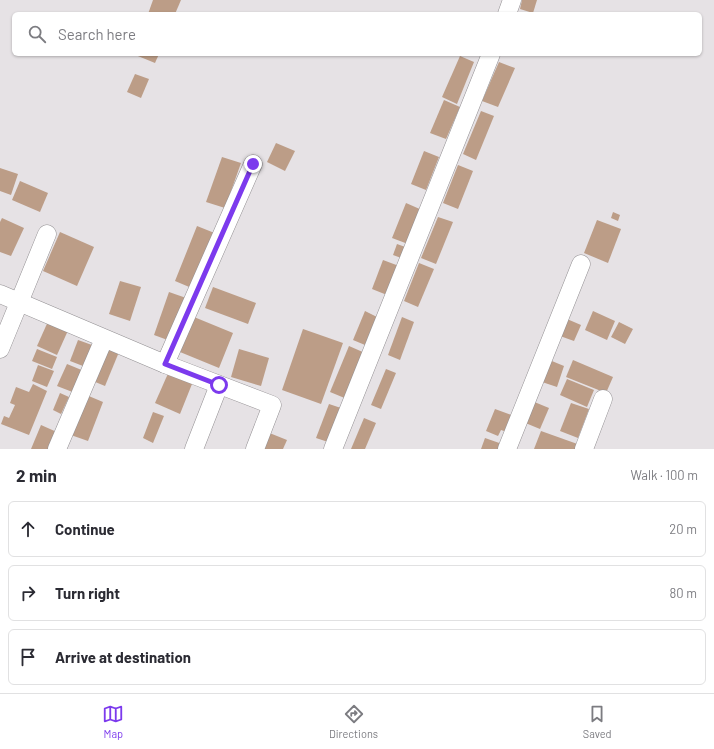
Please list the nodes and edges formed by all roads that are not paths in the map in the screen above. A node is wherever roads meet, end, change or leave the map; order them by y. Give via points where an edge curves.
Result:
1 (512, 0) edge
2 (508, 12) edge
3 (490, 56) edge
4 (253, 164) dead end
5 (47, 234) dead end
6 (581, 264) dead end
7 (0, 294) edge
8 (19, 302) junction
9 (104, 339) junction
10 (0, 349) edge
11 (165, 364) junction
12 (219, 385) junction
13 (603, 399) dead end
14 (57, 449) edge
15 (194, 449) edge
16 (255, 449) edge
17 (333, 449) edge
18 (507, 449) edge
19 (584, 449) edge

1 - 2 street
3 - 17 street
4 - 11 street
5 - 8 street
6 - 18 street
7 - 8 street
8 - 9 street
8 - 10 street
9 - 11 street
9 - 14 street
11 - 12 street
12 - 15 street
12 - 16 street via 272,405
13 - 19 street

